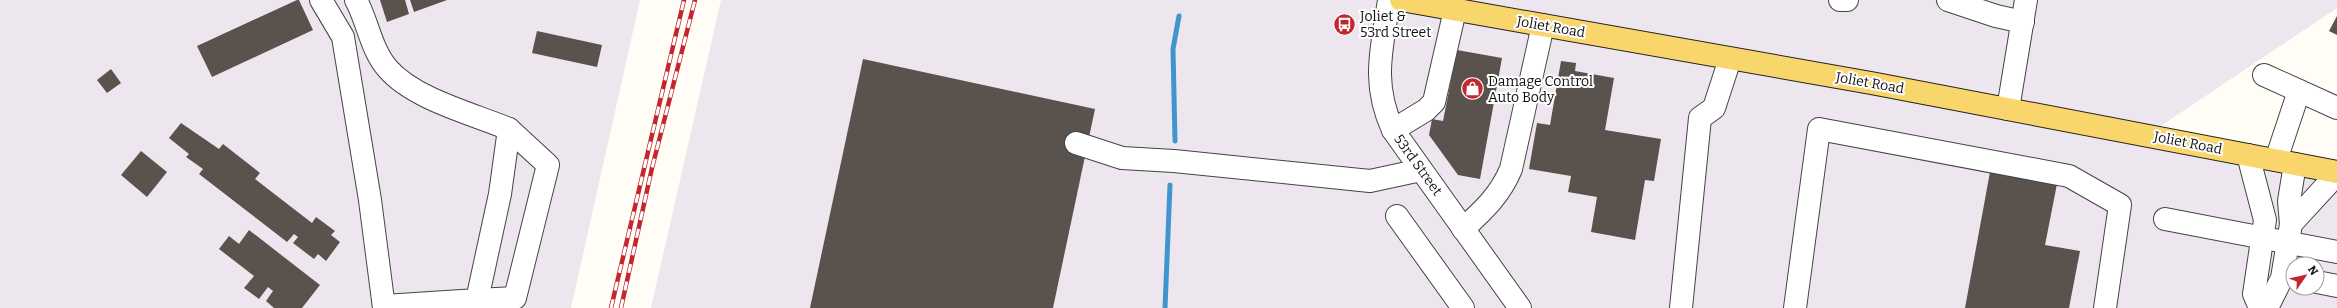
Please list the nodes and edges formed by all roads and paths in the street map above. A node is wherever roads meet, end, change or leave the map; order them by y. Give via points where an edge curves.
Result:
1 (321, 0) edge
2 (356, 0) edge
3 (1389, 0) edge
4 (1401, 0) edge
5 (1840, 0) edge
6 (1847, 0) edge
7 (2026, 0) edge
8 (1955, 1) edge
9 (1456, 10) junction
10 (2022, 22) junction
11 (1543, 25) junction
12 (1730, 59) junction
13 (2264, 75) dead end
14 (2299, 91) junction
15 (2337, 108) edge
16 (2008, 109) junction
17 (509, 129) junction
18 (1393, 130) junction
19 (1076, 144) dead end
20 (2248, 155) junction
21 (2286, 162) junction
22 (1421, 170) junction
23 (2337, 173) edge
24 (1397, 216) dead end
25 (2165, 219) dead end
26 (1463, 229) junction
27 (2289, 233) junction
28 (2263, 238) junction
29 (2321, 255) edge
30 (2325, 284) edge
31 (2337, 286) edge
32 (477, 300) junction
33 (384, 307) edge
34 (1463, 308) edge
35 (1520, 308) edge
36 (1681, 308) edge
37 (1795, 308) edge
38 (2105, 308) edge
39 (2260, 308) edge
40 (2267, 308) edge

1 - 33 street via 343,38 370,200
2 - 17 street via 387,69 414,91
3 - 18 street, 53rd Street via 1378,71 1385,113
4 - 9 main road, Joliet Road
5 - 6 street
7 - 10 street
8 - 10 street via 1996,16
9 - 11 main road, Joliet Road
9 - 18 street via 1434,102
10 - 16 street
11 - 12 main road, Joliet Road
11 - 26 street via 1511,169 1503,188 1492,202
12 - 16 main road, Joliet Road
12 - 36 street via 1714,108 1700,118
13 - 14 street
14 - 15 street
14 - 21 street
16 - 20 main road, Joliet Road
17 - 32 street via 500,194
17 - 32 street via 548,166 516,298
18 - 22 street, 53rd Street
19 - 22 street via 1122,158 1370,181
20 - 21 main road, Joliet Road
20 - 28 street via 2265,220
21 - 23 main road, Joliet Road
21 - 27 street
22 - 26 street, 53rd Street
23 - 27 street
24 - 34 street
25 - 28 street
26 - 35 street, 53rd Street
27 - 28 street
27 - 29 street
27 - 40 street via 2282,278
28 - 39 street via 2254,294
30 - 31 street
32 - 33 street
37 - 38 street via 1818,129 2069,176 2120,205

